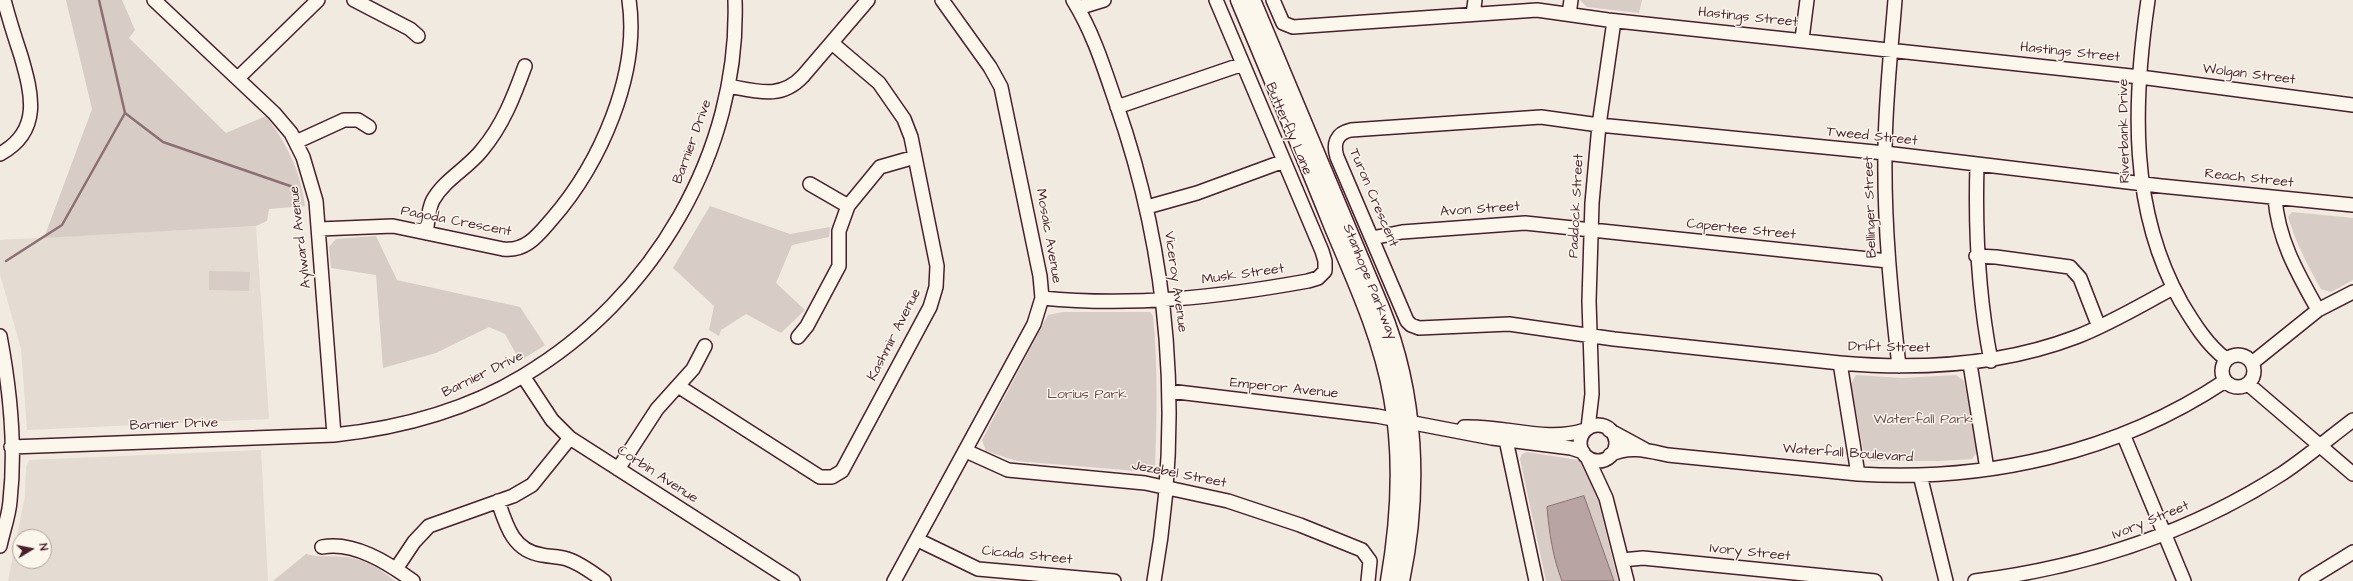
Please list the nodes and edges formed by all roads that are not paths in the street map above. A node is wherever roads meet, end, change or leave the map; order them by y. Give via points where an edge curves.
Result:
1 (4, 0) edge
2 (154, 0) edge
3 (318, 0) edge
4 (354, 0) edge
5 (629, 0) edge
6 (734, 0) edge
7 (868, 0) edge
8 (942, 0) edge
9 (1104, 0) edge
10 (1216, 0) edge
11 (1239, 0) edge
12 (1252, 0) edge
13 (1273, 0) edge
14 (1475, 0) edge
15 (1571, 0) edge
16 (1807, 0) edge
17 (1895, 0) edge
18 (2148, 0) edge
19 (1076, 4) edge
20 (1473, 14) junction
21 (1569, 14) junction
22 (1614, 21) junction
23 (418, 36) dead end
24 (1802, 39) junction
25 (832, 43) junction
26 (1891, 49) junction
27 (1243, 64) junction
28 (525, 66) dead end
29 (2140, 77) junction
30 (238, 78) junction
31 (728, 86) junction
32 (2353, 105) edge
33 (1117, 107) junction
34 (1599, 125) junction
35 (369, 127) dead end
36 (296, 142) junction
37 (1885, 153) junction
38 (0, 154) edge
39 (915, 157) junction
40 (1284, 161) junction
41 (1978, 165) junction
42 (810, 184) dead end
43 (2142, 184) junction
44 (2275, 198) junction
45 (2353, 205) edge
46 (848, 206) junction
47 (1147, 207) junction
48 (319, 229) junction
49 (1590, 231) junction
50 (426, 233) junction
51 (1372, 238) junction
52 (1976, 256) junction
53 (1888, 261) junction
54 (1325, 271) joint
55 (2173, 288) junction
56 (2353, 292) edge
57 (1042, 298) junction
58 (1164, 301) junction
59 (2318, 310) junction
60 (2099, 327) junction
61 (0, 336) edge
62 (1590, 336) junction
63 (798, 337) dead end
64 (705, 346) dead end
65 (2226, 359) junction
66 (1991, 360) junction
67 (1840, 363) junction
68 (2252, 363) junction
69 (1970, 364) junction
70 (1899, 366) junction
71 (523, 376) junction
72 (2225, 381) junction
73 (2248, 384) junction
74 (678, 386) junction
75 (1169, 391) junction
76 (1592, 394) junction
77 (1402, 420) junction
78 (2353, 420) edge
79 (1608, 428) junction
80 (1451, 429) junction
81 (1586, 429) junction
82 (2123, 434) junction
83 (334, 435) junction
84 (570, 438) junction
85 (1506, 440) junction
86 (2321, 446) junction
87 (11, 447) junction
88 (1644, 449) junction
89 (966, 451) junction
90 (1585, 454) junction
91 (1607, 457) junction
92 (618, 469) junction
93 (1987, 469) junction
94 (1858, 474) junction
95 (2353, 474) edge
96 (1920, 476) junction
97 (1166, 488) junction
98 (1604, 492) junction
99 (498, 501) junction
100 (2164, 534) junction
101 (918, 540) junction
102 (0, 545) edge
103 (322, 547) dead end
104 (2353, 552) edge
105 (1622, 560) junction
106 (396, 569) junction
107 (413, 581) edge
108 (604, 581) edge
109 (793, 581) edge
110 (894, 581) edge
111 (1114, 581) edge
112 (1154, 581) edge
113 (1368, 581) edge
114 (1388, 581) edge
115 (1401, 581) edge
116 (1536, 581) edge
117 (1627, 581) edge
118 (1875, 581) edge
119 (1946, 581) edge
120 (1975, 581) edge
121 (2184, 581) edge
122 (2306, 581) edge

1 - 38 street via 31,88 32,104 22,135
2 - 30 street, Aylward Avenue
3 - 30 street
4 - 23 street via 410,29
5 - 50 street, Pagoda Crescent via 632,21 630,41 612,118 580,182 547,224 526,245 510,250
6 - 31 street, Barnier Drive via 734,40
7 - 25 street
8 - 57 street, Mosaic Avenue via 990,67 1003,92 1040,276
9 - 19 street
10 - 27 street, Butterfly Lane
11 - 77 main road, Stanhope Parkway via 1375,331
12 - 77 main road, Stanhope Parkway via 1391,333 1401,368
13 - 20 street, Hastings Street via 1283,24 1297,28
14 - 20 street
15 - 21 street
16 - 24 street
17 - 26 street, Bellinger Street
18 - 29 street, Riverbank Drive
19 - 33 street, Viceroy Avenue via 1096,46
20 - 21 street, Hastings Street via 1537,10
21 - 22 street, Hastings Street
22 - 24 street, Hastings Street
22 - 34 street, Paddock Street
24 - 26 street, Hastings Street
25 - 31 street via 797,83 786,90 768,93
25 - 39 street, Kashmir Avenue via 873,77 884,90 904,119
26 - 29 street, Hastings Street
26 - 37 street, Bellinger Street
27 - 33 street
27 - 40 street, Butterfly Lane
28 - 50 street via 510,106 492,137 432,201
29 - 32 street, Wolgan Street
29 - 43 street, Riverbank Drive via 2139,138
30 - 36 street, Aylward Avenue via 274,113
31 - 71 street, Barnier Drive via 721,117 701,173 684,209 661,246 629,288 598,320
33 - 47 street, Viceroy Avenue
34 - 37 street, Tweed Street
34 - 49 street, Paddock Street
34 - 51 street, Turon Crescent via 1531,116 1342,132 1336,140 1335,152
35 - 36 street via 358,120 344,120
36 - 48 street, Aylward Avenue via 312,185
37 - 41 street, Tweed Street
37 - 53 street, Bellinger Street
39 - 46 street via 880,167
39 - 74 street, Kashmir Avenue via 937,266 936,287 930,307 838,475 820,477
40 - 47 street via 1205,190
40 - 54 street, Butterfly Lane via 1322,251
41 - 43 street, Tweed Street
41 - 52 street
42 - 46 street
43 - 44 street, Reach Street
43 - 55 street, Riverbank Drive via 2152,236
44 - 45 street, Reach Street
44 - 59 street via 2276,216 2284,243
46 - 63 street via 839,231 839,266 807,326
47 - 58 street, Viceroy Avenue
48 - 50 street, Pagoda Crescent via 393,226
48 - 83 street, Aylward Avenue
49 - 51 street, Avon Street via 1525,223 1402,232
49 - 53 street, Capertee Street
49 - 62 street, Paddock Street
51 - 62 street, Turon Crescent via 1407,321 1413,327 1502,323
52 - 60 street via 2070,267 2077,273
52 - 66 street via 1984,326
53 - 70 street, Bellinger Street
54 - 58 street, Musk Street via 1315,279 1284,286
55 - 60 street, Drift Street
55 - 65 street, Riverbank Drive via 2202,333
56 - 59 street
57 - 58 street, Musk Street via 1110,302
57 - 89 street, Mosaic Avenue via 1034,324
58 - 75 street, Viceroy Avenue
59 - 68 street
60 - 66 street, Drift Street via 2055,345
61 - 87 street via 6,372
62 - 67 street, Drift Street
62 - 76 street, Paddock Street
64 - 74 street via 699,361
65 - 68 street via 2239,355
65 - 72 street via 2222,368
66 - 69 street, Drift Street
67 - 70 street, Drift Street
67 - 94 street
68 - 73 street via 2254,374
69 - 70 street, Drift Street
69 - 93 street
71 - 83 street, Barnier Drive via 481,398 445,412 385,428
71 - 84 street, Corbin Avenue via 552,420
72 - 73 street via 2238,387
72 - 82 street, Waterfall Boulevard via 2170,413
73 - 86 street
74 - 92 street via 657,409
75 - 77 street, Emperor Avenue
75 - 97 street, Viceroy Avenue
76 - 79 street, Paddock Street via 1600,417
76 - 81 street, Paddock Street
77 - 80 street
77 - 114 main road, Stanhope Parkway via 1393,549
77 - 115 main road, Stanhope Parkway via 1410,509 1408,544
78 - 86 street, Ivory Street
79 - 81 street via 1597,425
79 - 88 street, Waterfall Boulevard
79 - 91 street via 1615,442
80 - 81 street via 1483,426 1559,435
80 - 85 street
81 - 90 street via 1580,442
82 - 93 street, Waterfall Boulevard via 2053,456
82 - 100 street
83 - 87 street, Barnier Drive
84 - 92 street, Corbin Avenue
84 - 99 street via 532,486
85 - 90 street via 1572,448
85 - 116 street
86 - 95 street
86 - 100 street, Ivory Street via 2256,490
87 - 102 street via 10,502
88 - 91 street, Waterfall Boulevard via 1622,450
88 - 94 street, Waterfall Boulevard via 1668,455
89 - 97 street, Jezebel Street via 1008,470 1123,480
89 - 101 street, Mosaic Avenue
90 - 91 street via 1598,460
90 - 98 street
91 - 98 street
92 - 109 street, Corbin Avenue
93 - 96 street, Waterfall Boulevard
94 - 96 street, Waterfall Boulevard
96 - 119 street
97 - 112 street, Viceroy Avenue
97 - 113 street, Jezebel Street via 1228,501 1300,525 1362,550 1369,556 1371,566
98 - 105 street
99 - 106 street via 429,526 414,542
99 - 108 street via 509,532 519,544 541,555 572,560
100 - 120 street, Ivory Street via 2073,564
100 - 121 street
101 - 110 street, Mosaic Avenue
101 - 111 street, Cicada Street via 978,569
103 - 106 street via 340,546 365,554
104 - 122 street
105 - 117 street
105 - 118 street, Ivory Street via 1640,558
106 - 107 street

